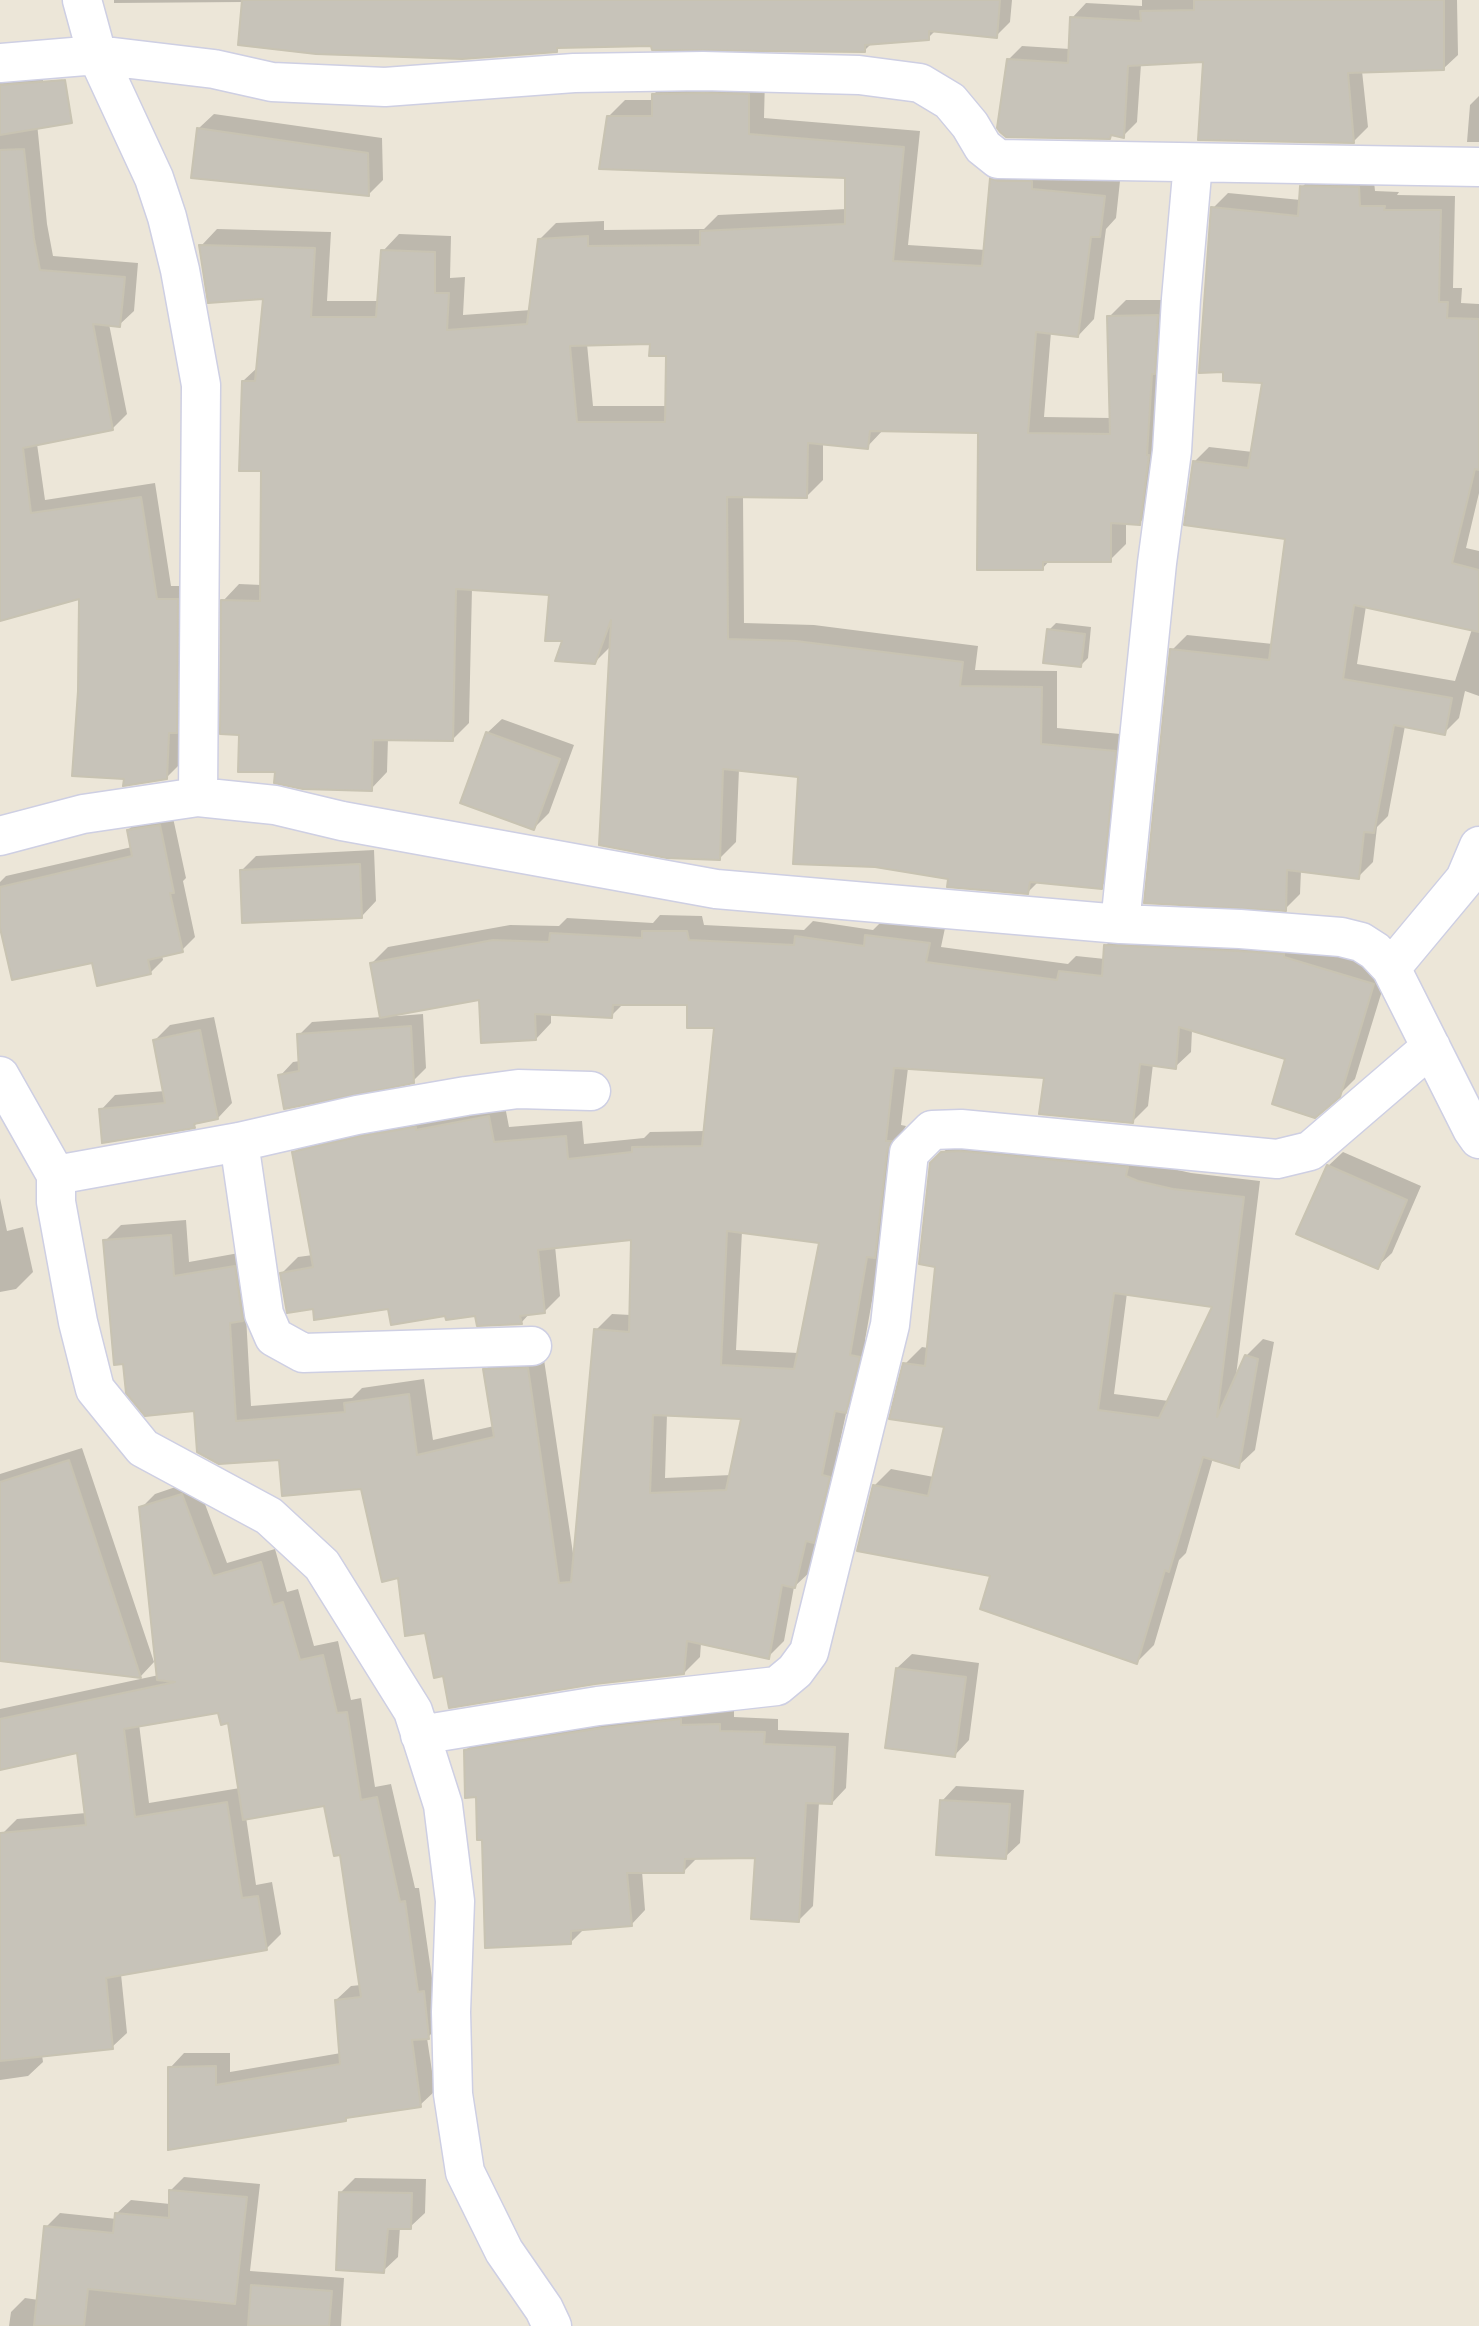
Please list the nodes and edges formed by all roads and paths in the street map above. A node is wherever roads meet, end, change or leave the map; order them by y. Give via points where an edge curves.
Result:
1 (82, 0) edge
2 (97, 55) junction
3 (0, 63) edge
4 (1193, 163) junction
5 (1479, 167) edge
6 (198, 797) junction
7 (0, 836) edge
8 (1479, 846) edge
9 (1120, 923) junction
10 (1391, 968) junction
11 (1431, 1047) junction
12 (0, 1076) edge
13 (591, 1091) dead end
14 (1479, 1139) edge
15 (239, 1142) junction
16 (56, 1175) junction
17 (533, 1346) dead end
18 (420, 1735) junction
19 (552, 2326) edge

1 - 2 street
2 - 3 street
2 - 4 street via 214,69 272,82 385,87 574,73 859,75 920,83 950,101 983,147 998,159
2 - 6 street via 163,204 201,385
4 - 5 street
4 - 9 street via 1172,451
6 - 7 street via 83,814
6 - 9 street via 275,805 716,889
8 - 10 street via 1465,879
9 - 10 street via 1341,937 1375,951
10 - 11 street
11 - 14 street
11 - 18 street via 1310,1151 1277,1159 932,1130 909,1153 890,1325 809,1652 795,1671 777,1686 598,1706
12 - 16 street
13 - 15 street via 518,1089 466,1096
15 - 16 street
15 - 17 street via 264,1314 274,1337 303,1353
16 - 18 street via 58,1215 96,1389 143,1448 269,1516 322,1565 413,1711
18 - 19 street via 443,1805 456,1901 453,2094 465,2172 504,2250

